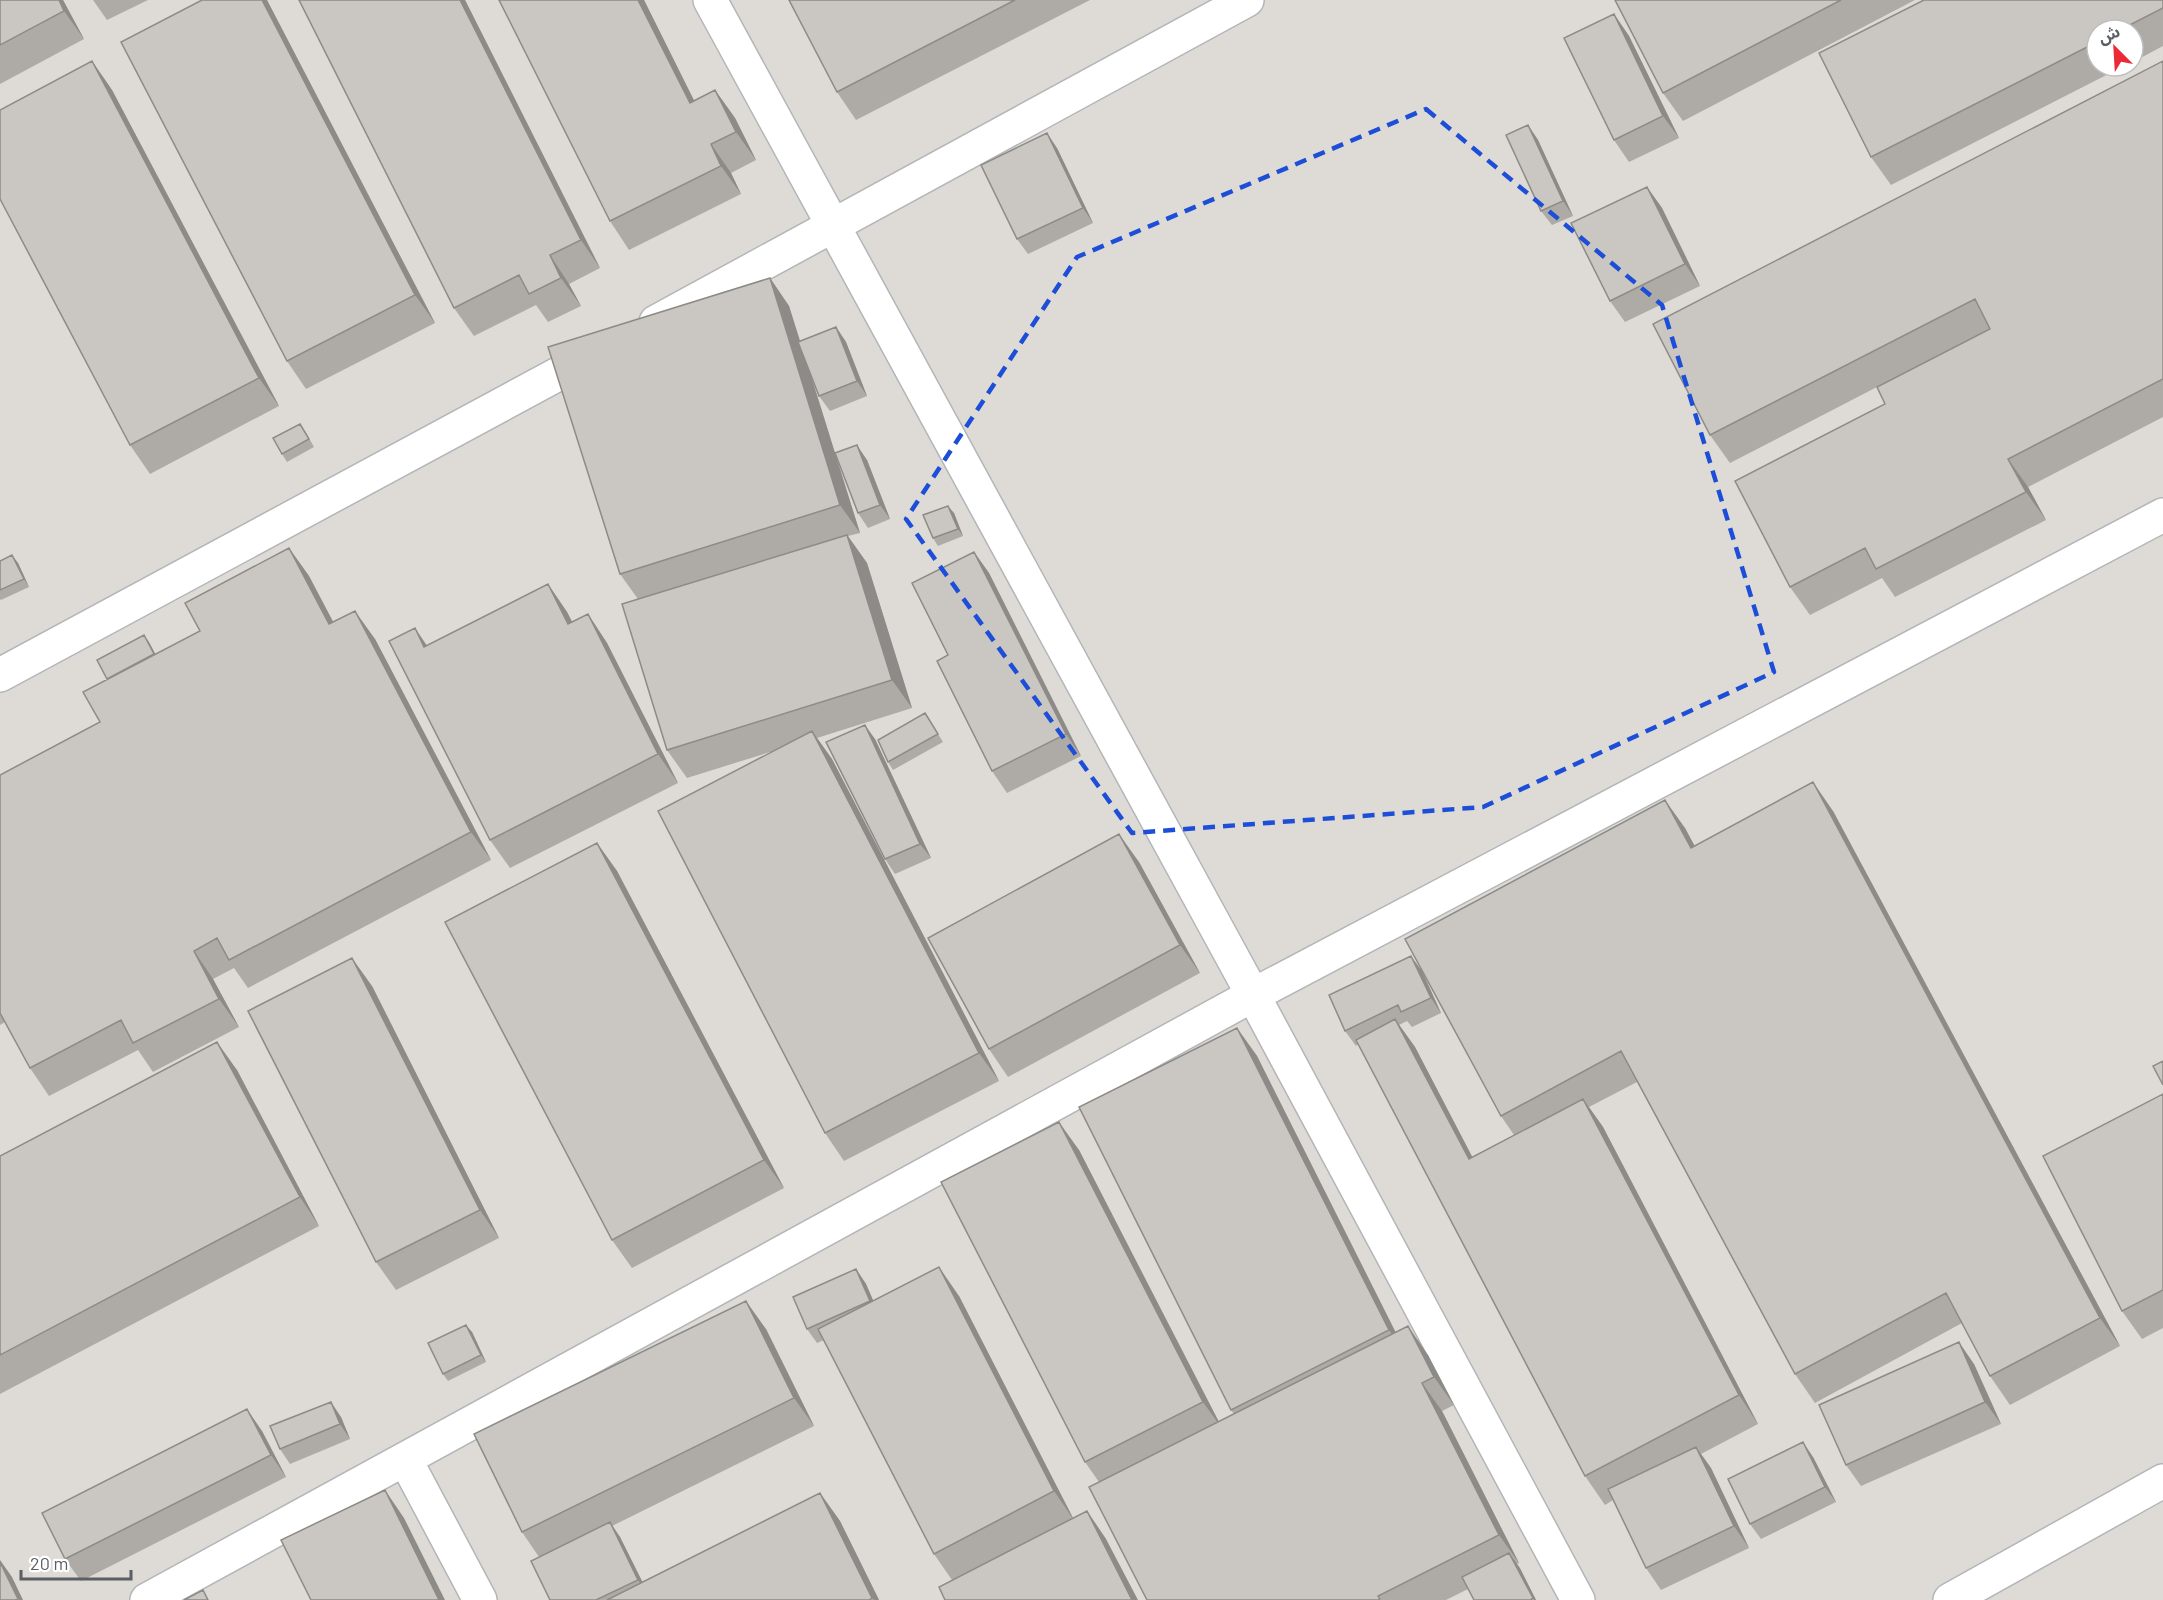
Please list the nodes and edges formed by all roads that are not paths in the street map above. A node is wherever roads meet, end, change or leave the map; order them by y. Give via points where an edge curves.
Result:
1 (710, 0) edge
2 (1247, 0) edge
3 (834, 226) junction
4 (2163, 515) edge
5 (0, 675) edge
6 (1252, 995) junction
7 (405, 1459) junction
8 (2163, 1481) edge
9 (147, 1600) edge
10 (480, 1600) edge
11 (1578, 1600) edge
12 (1950, 1600) edge

1 - 3 lane
2 - 3 lane
3 - 5 lane
3 - 6 lane
4 - 6 lane
6 - 7 lane
6 - 11 lane
7 - 9 lane
7 - 10 lane
8 - 12 lane

